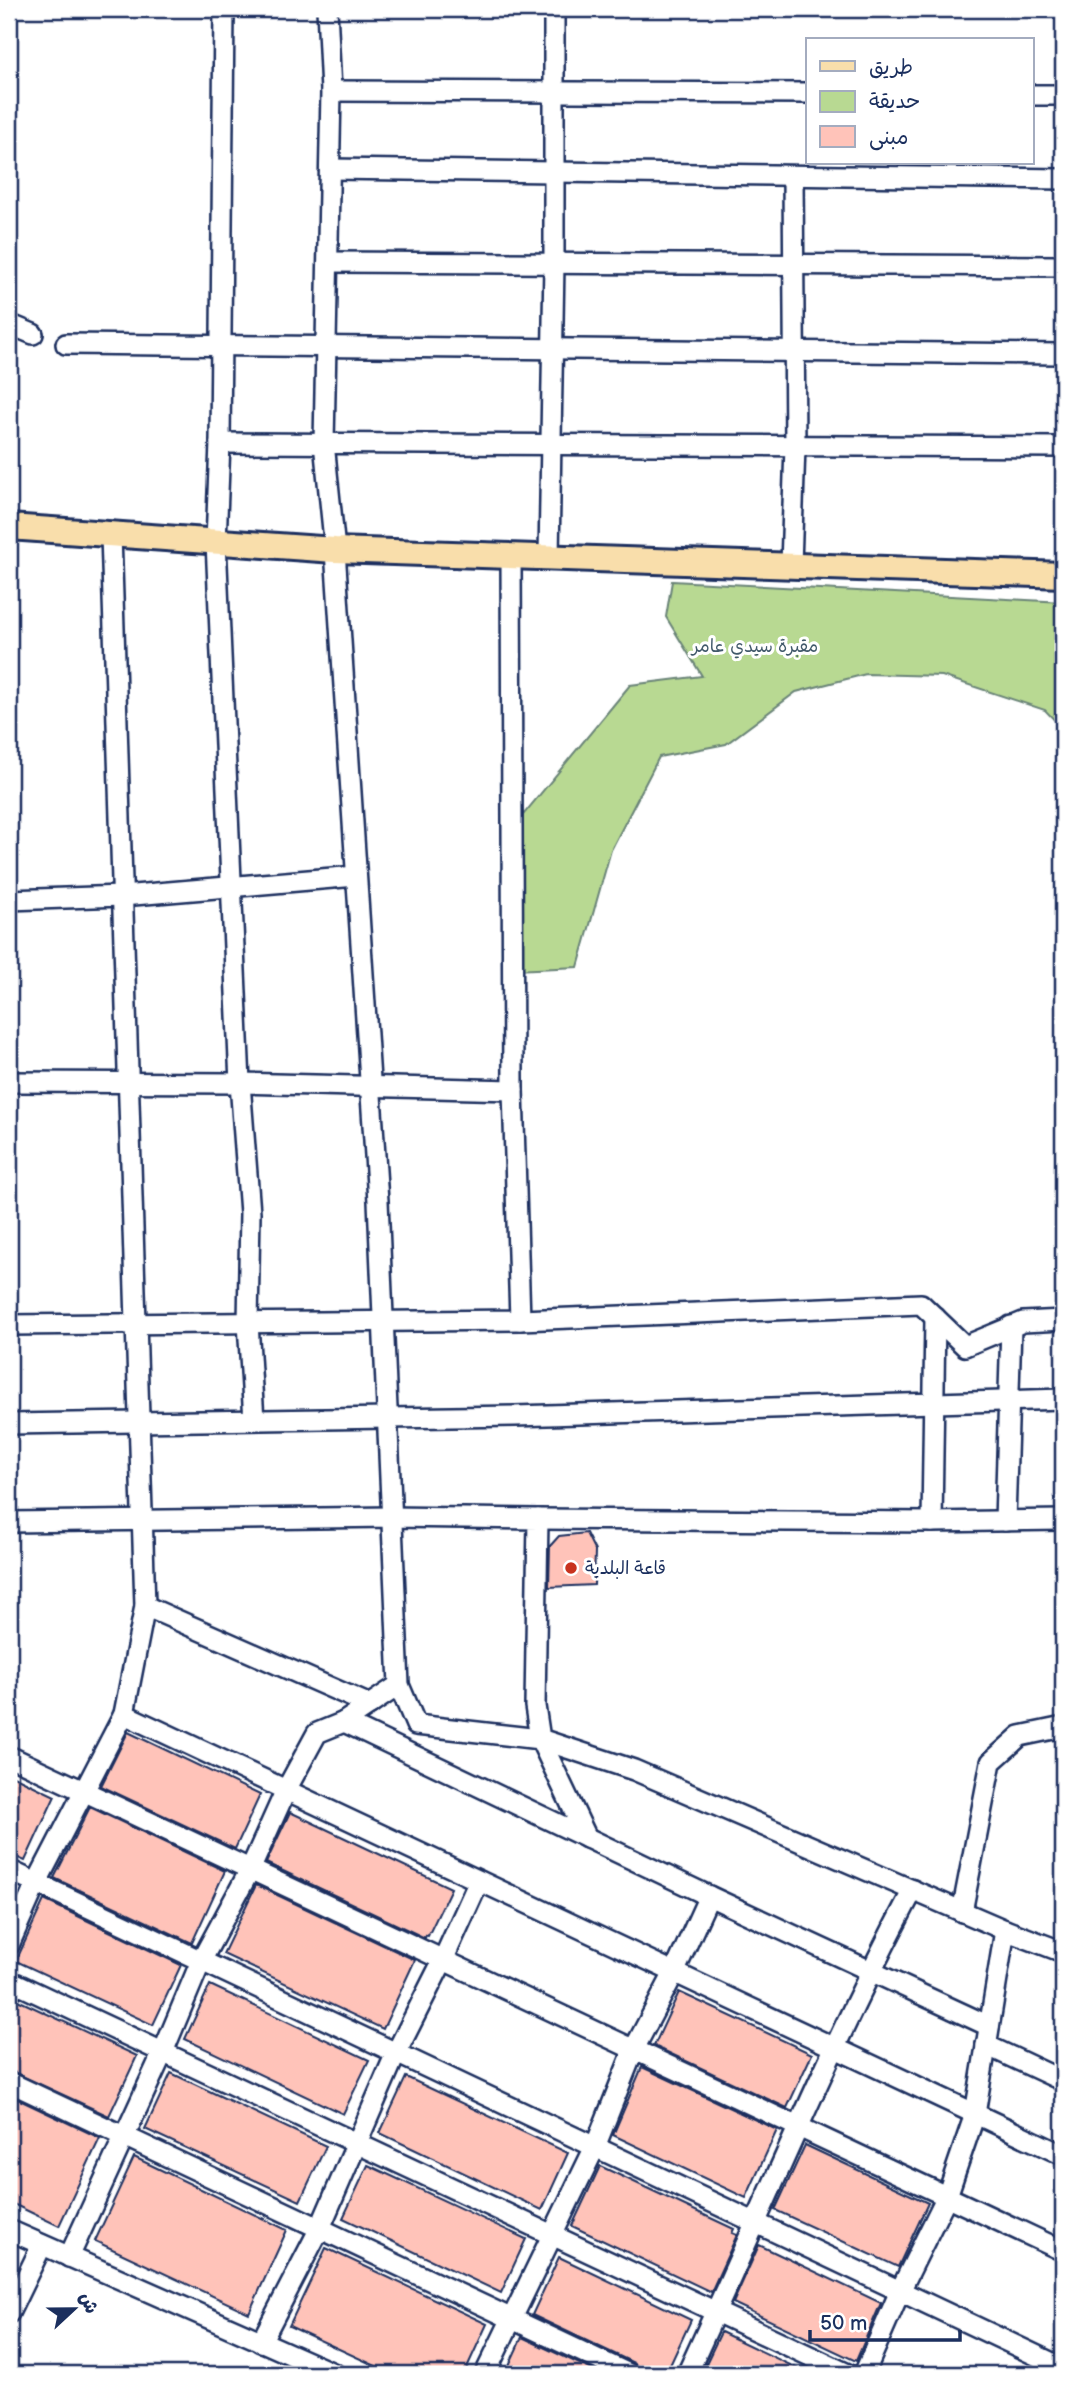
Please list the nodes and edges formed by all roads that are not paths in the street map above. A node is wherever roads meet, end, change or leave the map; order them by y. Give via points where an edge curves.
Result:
1 (224, 9) edge
2 (327, 9) edge
3 (554, 9) edge
4 (331, 91) junction
5 (554, 92) junction
6 (806, 93) edge
7 (1034, 94) edge
8 (1063, 95) edge
9 (330, 169) junction
10 (554, 172) junction
11 (793, 176) junction
12 (1063, 179) edge
13 (328, 262) junction
14 (554, 264) junction
15 (795, 265) junction
16 (1063, 266) edge
17 (9, 324) edge
18 (33, 334) dead end
19 (66, 344) dead end
20 (221, 346) junction
21 (326, 347) junction
22 (554, 349) junction
23 (793, 352) junction
24 (1063, 354) edge
25 (220, 443) junction
26 (324, 443) junction
27 (551, 444) junction
28 (794, 446) junction
29 (1063, 447) edge
30 (9, 527) edge
31 (110, 534) junction
32 (216, 542) junction
33 (335, 550) junction
34 (511, 556) junction
35 (549, 557) junction
36 (791, 565) junction
37 (1063, 575) edge
38 (356, 876) junction
39 (231, 887) junction
40 (122, 896) junction
41 (9, 900) edge
42 (9, 1083) edge
43 (128, 1083) junction
44 (240, 1083) junction
45 (370, 1086) junction
46 (513, 1090) junction
47 (935, 1317) junction
48 (520, 1320) junction
49 (1063, 1320) edge
50 (383, 1322) junction
51 (248, 1323) junction
52 (136, 1324) junction
53 (9, 1325) edge
54 (1011, 1326) junction
55 (1063, 1399) edge
56 (1009, 1401) junction
57 (933, 1403) junction
58 (387, 1418) junction
59 (254, 1420) junction
60 (139, 1422) junction
61 (9, 1424) edge
62 (391, 1517) junction
63 (538, 1519) junction
64 (143, 1520) junction
65 (1063, 1520) edge
66 (1005, 1521) junction
67 (9, 1522) edge
68 (932, 1522) junction
69 (145, 1606) junction
70 (398, 1685) junction
71 (370, 1705) junction
72 (124, 1714) junction
73 (344, 1722) junction
74 (1063, 1727) edge
75 (540, 1739) junction
76 (9, 1756) edge
77 (286, 1790) junction
78 (85, 1792) junction
79 (587, 1838) junction
80 (9, 1870) edge
81 (250, 1870) junction
82 (479, 1881) junction
83 (37, 1884) junction
84 (913, 1890) junction
85 (709, 1896) junction
86 (962, 1912) junction
87 (1005, 1930) junction
88 (9, 1945) edge
89 (1063, 1952) edge
90 (443, 1960) junction
91 (201, 1961) junction
92 (870, 1971) junction
93 (674, 1973) junction
94 (9, 1980) edge
95 (988, 2035) junction
96 (833, 2047) junction
97 (634, 2049) junction
98 (163, 2053) junction
99 (396, 2053) junction
100 (1063, 2081) edge
101 (9, 2082) edge
102 (975, 2113) junction
103 (800, 2127) junction
104 (124, 2136) junction
105 (357, 2144) junction
106 (595, 2147) junction
107 (1063, 2155) edge
108 (947, 2196) junction
109 (755, 2223) junction
110 (320, 2228) junction
111 (9, 2230) edge
112 (553, 2236) junction
113 (42, 2245) junction
114 (1063, 2251) edge
115 (69, 2257) junction
116 (900, 2291) junction
117 (716, 2312) junction
118 (9, 2313) edge
119 (510, 2318) junction
120 (261, 2342) junction
121 (1063, 2368) edge
122 (334, 2374) edge
123 (485, 2374) edge
124 (629, 2374) edge
125 (687, 2374) edge
126 (848, 2374) edge
127 (864, 2374) edge

1 - 20 street
2 - 4 street
3 - 5 street
4 - 5 street
4 - 9 street
5 - 6 street
5 - 10 street
7 - 8 street
9 - 10 street
9 - 13 street
10 - 11 street
10 - 14 street
11 - 12 street
11 - 15 street
13 - 14 street
13 - 21 street
14 - 15 street
14 - 22 street
15 - 16 street
15 - 23 street
17 - 18 street
19 - 20 street
20 - 21 street
20 - 25 street
21 - 22 street
21 - 26 street
22 - 23 street
22 - 27 street
23 - 24 street
23 - 28 street
25 - 26 street
25 - 32 street
26 - 27 street
26 - 33 street
27 - 28 street
27 - 35 street
28 - 29 street
28 - 36 street
30 - 31 main road
31 - 32 main road
31 - 40 street
32 - 33 main road
32 - 39 street
33 - 34 main road
33 - 38 street
34 - 35 main road
34 - 46 street
35 - 36 main road
36 - 37 main road
38 - 39 street
38 - 45 street
39 - 40 street
39 - 44 street
40 - 41 street
40 - 43 street
42 - 43 street
43 - 44 street
43 - 52 street
44 - 45 street
44 - 51 street via 250,1213
45 - 46 street
45 - 50 street
46 - 48 street
47 - 48 street via 921,1304
47 - 54 street via 965,1346
47 - 57 street
48 - 50 street
49 - 54 street
50 - 51 street
50 - 58 street
51 - 52 street
51 - 59 street
52 - 53 street
52 - 60 street
54 - 56 street
55 - 56 street
56 - 57 street
56 - 66 street
57 - 58 street
57 - 68 street
58 - 59 street
58 - 62 street
59 - 60 street
60 - 61 street
60 - 64 street
62 - 63 street
62 - 64 street
62 - 70 street
63 - 68 street
63 - 75 street via 535,1706
64 - 67 street
64 - 69 street
65 - 66 street
66 - 68 street
69 - 71 street
69 - 72 street
70 - 71 street
70 - 75 street via 416,1726
71 - 73 street
72 - 77 street
72 - 78 street
73 - 77 street via 317,1733
73 - 79 street
74 - 86 street via 1020,1736 991,1762
75 - 79 street
75 - 84 street via 634,1770
76 - 78 street
77 - 81 street
77 - 82 street
78 - 81 street
78 - 83 street
79 - 85 street
80 - 83 street
81 - 90 street
81 - 91 street
82 - 90 street
82 - 93 street
83 - 88 street
83 - 91 street
84 - 86 street
84 - 92 street
85 - 92 street
85 - 93 street
86 - 87 street
87 - 89 street
87 - 95 street
90 - 97 street
90 - 99 street
91 - 98 street
91 - 99 street
92 - 95 street
92 - 96 street
93 - 96 street
93 - 97 street
94 - 98 street
95 - 100 street
95 - 102 street
96 - 102 street
96 - 103 street
97 - 103 street
97 - 106 street
98 - 104 street
98 - 105 street
99 - 105 street
99 - 106 street
101 - 104 street
102 - 107 street
102 - 108 street
103 - 108 street
103 - 109 street
104 - 110 street
104 - 115 street
105 - 110 street
105 - 112 street
106 - 109 street
106 - 112 street
108 - 114 street
108 - 116 street
109 - 116 street
109 - 117 street
110 - 119 street
110 - 120 street
111 - 113 street
112 - 117 street
112 - 119 street
113 - 115 street
113 - 118 street
115 - 120 street
116 - 121 street
116 - 127 street
117 - 125 street
117 - 126 street
119 - 123 street
119 - 124 street
120 - 122 street

